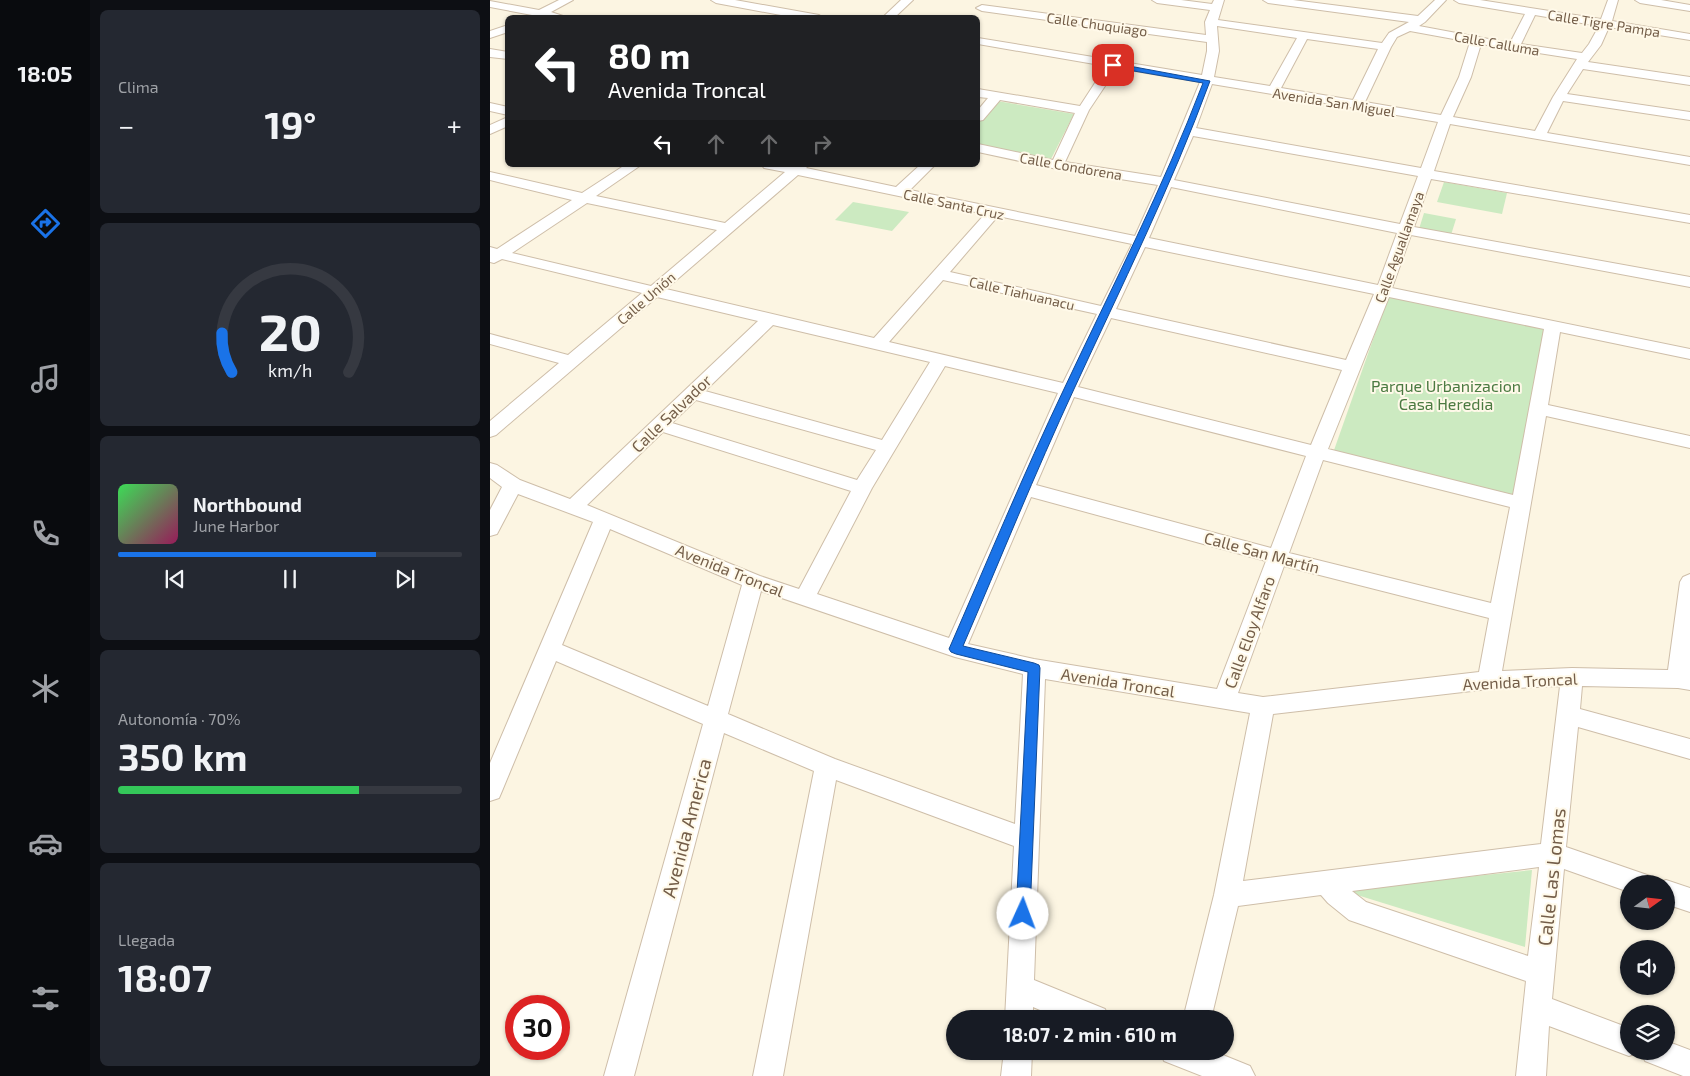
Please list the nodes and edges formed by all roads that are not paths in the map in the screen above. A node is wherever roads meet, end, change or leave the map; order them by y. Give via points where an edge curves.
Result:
1 (568, 0) edge
2 (716, 0) edge
3 (908, 0) edge
4 (1157, 0) edge
5 (1268, 0) edge
6 (1441, 0) edge
7 (1459, 0) edge
8 (1613, 0) edge
9 (1640, 0) edge
10 (732, 1) edge
11 (490, 4) edge
12 (986, 4) edge
13 (1218, 4) edge
14 (1690, 8) edge
15 (1531, 12) junction
16 (535, 15) edge
17 (782, 15) edge
18 (890, 15) edge
19 (975, 15) edge
20 (1421, 20) junction
21 (1211, 22) junction
22 (1605, 24) junction
23 (1408, 26) junction
24 (505, 29) edge
25 (490, 35) edge
26 (1304, 35) junction
27 (1690, 37) edge
28 (1212, 39) junction
29 (1476, 40) junction
30 (980, 41) edge
31 (1385, 47) junction
32 (1514, 47) junction
33 (490, 53) edge
34 (505, 56) edge
35 (1584, 61) junction
36 (1113, 65) junction
37 (1207, 81) junction
38 (1690, 81) edge
39 (1273, 92) junction
40 (980, 93) edge
41 (997, 96) junction
42 (1560, 97) junction
43 (1357, 106) junction
44 (490, 107) edge
45 (505, 110) edge
46 (1083, 110) junction
47 (980, 115) edge
48 (1690, 116) edge
49 (1445, 120) junction
50 (505, 122) edge
51 (490, 130) edge
52 (1188, 131) junction
53 (1539, 136) junction
54 (980, 148) edge
55 (1690, 161) edge
56 (1057, 165) junction
57 (505, 167) edge
58 (631, 167) edge
59 (926, 167) edge
60 (799, 168) edge
61 (1426, 172) junction
62 (490, 176) edge
63 (1165, 182) junction
64 (899, 192) junction
65 (584, 198) junction
66 (994, 212) junction
67 (1690, 219) edge
68 (728, 228) junction
69 (1406, 230) junction
70 (1140, 242) junction
71 (493, 255) edge
72 (938, 274) junction
73 (1690, 282) edge
74 (654, 290) junction
75 (1383, 292) junction
76 (1107, 312) junction
77 (770, 319) junction
78 (1553, 327) junction
79 (490, 339) edge
80 (877, 345) junction
81 (1690, 354) edge
82 (939, 361) junction
83 (573, 362) junction
84 (1353, 367) junction
85 (1068, 390) junction
86 (693, 393) junction
87 (1540, 409) junction
88 (659, 425) junction
89 (490, 431) edge
90 (1690, 442) edge
91 (886, 447) junction
92 (1317, 452) junction
93 (490, 469) edge
94 (513, 485) junction
95 (862, 488) junction
96 (1026, 489) junction
97 (1520, 503) junction
98 (573, 508) junction
99 (604, 518) junction
100 (490, 528) edge
101 (1277, 557) junction
102 (752, 581) junction
103 (1690, 582) edge
104 (804, 600) junction
105 (1499, 613) junction
106 (549, 649) junction
107 (956, 649) junction
108 (1034, 668) junction
109 (1572, 677) junction
110 (1489, 680) junction
111 (1684, 680) edge
112 (1224, 700) junction
113 (1263, 706) junction
114 (1568, 715) junction
115 (716, 718) junction
116 (1690, 750) edge
117 (827, 766) junction
118 (490, 791) edge
119 (1026, 839) junction
120 (1554, 854) junction
121 (1620, 877) edge
122 (1328, 883) junction
123 (1226, 895) junction
124 (1675, 895) edge
125 (1690, 900) edge
126 (1540, 973) junction
127 (1020, 988) junction
128 (1538, 1008) junction
129 (1019, 1010) edge
130 (1073, 1010) edge
131 (1198, 1010) edge
132 (1620, 1039) edge
133 (1675, 1058) edge
134 (1017, 1060) edge
135 (1201, 1060) edge
136 (1690, 1064) edge
137 (619, 1076) edge
138 (768, 1076) edge
139 (1016, 1076) edge
140 (1240, 1076) edge
141 (1531, 1076) edge

1 - 16 street
2 - 10 street
3 - 18 street
4 - 13 street
5 - 20 street
6 - 20 street
7 - 15 street, Calle Tigre Pampa
8 - 22 street
9 - 14 street
10 - 17 street
11 - 16 street
12 - 19 street
12 - 28 street, Calle Chuquiago
13 - 21 street
15 - 22 street, Calle Tigre Pampa
15 - 32 street
20 - 23 street
21 - 26 street
21 - 28 street
22 - 27 street, Calle Tigre Pampa
22 - 35 street
23 - 29 street, Calle Calluma
23 - 31 street via 1393,35
24 - 25 street
26 - 31 street
26 - 39 street
28 - 37 street via 1213,52
29 - 32 street, Calle Calluma
29 - 49 street, Calle Aguallamaya via 1465,77
30 - 36 street, Avenida San Miguel
31 - 43 street
32 - 35 street, Calle Calluma
33 - 34 street
35 - 38 street, Calle Calluma
35 - 42 street
36 - 37 street, Avenida San Miguel
36 - 46 street
37 - 39 street, Avenida San Miguel
37 - 52 street
39 - 43 street, Avenida San Miguel
40 - 41 street
41 - 46 street
41 - 47 street
42 - 48 street
42 - 53 street
43 - 49 street, Avenida San Miguel
44 - 45 street
46 - 56 street
49 - 53 street, Avenida San Miguel
49 - 61 street, Calle Aguallamaya
50 - 51 street
52 - 61 street
52 - 63 street
53 - 55 street, Avenida San Miguel
54 - 56 street, Calle Condorena
56 - 63 street, Calle Condorena
57 - 62 street
58 - 65 street
59 - 64 street
60 - 64 street, Calle Santa Cruz
60 - 68 street, Calle Unión
61 - 67 street via 1523,192
61 - 69 street, Calle Aguallamaya
62 - 65 street
63 - 69 street, Calle Condorena
63 - 70 street
64 - 66 street, Calle Santa Cruz
65 - 68 street
65 - 71 street
66 - 70 street, Calle Santa Cruz
66 - 72 street
68 - 74 street, Calle Unión
69 - 73 street, Calle Condorena
69 - 75 street, Calle Aguallamaya
70 - 75 street, Calle Santa Cruz
70 - 76 street
71 - 74 street
72 - 76 street, Calle Tiahuanacu
72 - 80 street
74 - 77 street
74 - 83 street, Calle Unión
75 - 78 street, Calle Santa Cruz
75 - 84 street, Calle Aguallamaya
76 - 84 street, Calle Tiahuanacu
76 - 85 street
77 - 80 street
77 - 86 street, Calle Salvador
78 - 81 street, Calle Santa Cruz
78 - 87 street
79 - 83 street
80 - 82 street
82 - 85 street
82 - 91 street
83 - 89 street, Calle Unión
84 - 92 street, Calle Aguallamaya
85 - 92 street
85 - 96 street
86 - 88 street, Calle Salvador
86 - 91 street
87 - 90 street
87 - 97 street
88 - 95 street
88 - 98 street, Calle Salvador
91 - 95 street
92 - 97 street
92 - 101 street, Calle Eloy Alfaro
93 - 94 street, Avenida Troncal
94 - 98 street, Avenida Troncal
94 - 100 street
95 - 104 street
96 - 101 street, Calle San Martín
96 - 107 street
97 - 105 street
98 - 99 street, Avenida Troncal
99 - 102 street, Avenida Troncal
99 - 106 street
101 - 105 street, Calle San Martín
101 - 112 street, Calle Eloy Alfaro
102 - 104 street, Avenida Troncal
102 - 115 street, Avenida America
103 - 111 street
104 - 107 street, Avenida Troncal
105 - 110 street
106 - 115 street
106 - 118 street
107 - 108 street, Avenida Troncal
108 - 112 street, Avenida Troncal
108 - 119 street
109 - 110 street, Avenida Troncal
109 - 111 street, Avenida Troncal
109 - 114 street, Calle Las Lomas
110 - 113 street, Avenida Troncal
112 - 113 street, Avenida Troncal
113 - 123 street
114 - 116 street
114 - 120 street, Calle Las Lomas
115 - 117 street
115 - 137 street, Avenida America
117 - 119 street
117 - 138 street
119 - 127 street
120 - 121 street
120 - 122 street
120 - 126 street, Calle Las Lomas
122 - 123 street
122 - 126 street via 1337,895 1358,910
123 - 131 street
124 - 125 street
126 - 128 street, Calle Las Lomas
127 - 129 street
127 - 130 street
128 - 132 street
128 - 141 street, Calle Las Lomas
133 - 136 street
134 - 139 street
135 - 140 street

